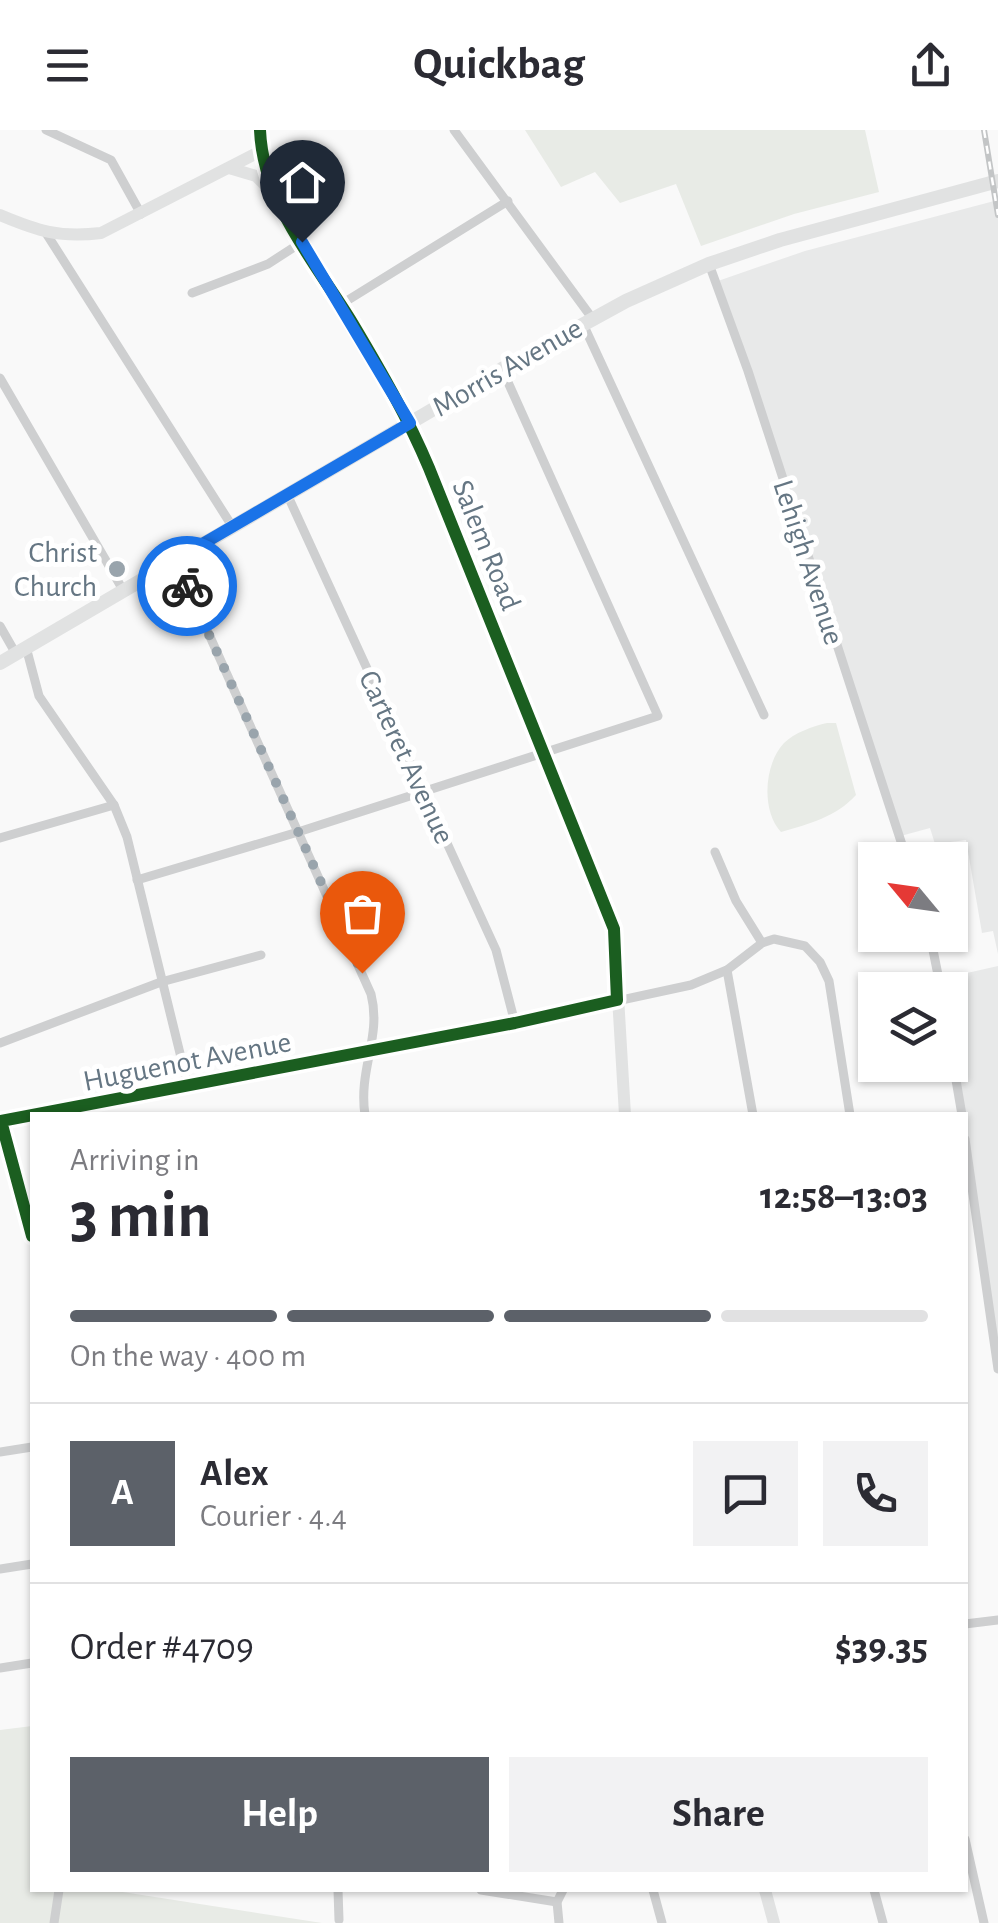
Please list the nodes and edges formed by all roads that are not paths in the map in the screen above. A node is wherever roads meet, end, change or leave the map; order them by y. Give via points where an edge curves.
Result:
1 (46, 130) edge
2 (260, 130) edge
3 (454, 130) edge
4 (261, 151) junction
5 (229, 168) junction
6 (998, 182) edge
7 (274, 194) junction
8 (508, 201) junction
9 (141, 214) junction
10 (0, 215) edge
11 (46, 233) junction
12 (302, 242) junction
13 (708, 264) junction
14 (192, 293) dead end
15 (340, 305) junction
16 (587, 321) junction
17 (502, 369) junction
18 (0, 378) edge
19 (410, 423) junction
20 (287, 494) junction
21 (232, 526) junction
22 (175, 560) junction
23 (123, 590) junction
24 (0, 626) edge
25 (21, 650) junction
26 (0, 663) edge
27 (764, 715) dead end
28 (544, 753) junction
29 (424, 792) junction
30 (114, 804) junction
31 (298, 832) junction
32 (0, 838) edge
33 (901, 842) edge
34 (715, 852) dead end
35 (137, 880) junction
36 (762, 942) junction
37 (261, 954) dead end
38 (728, 970) junction
39 (162, 982) junction
40 (618, 1000) junction
41 (515, 1024) junction
42 (0, 1043) edge
43 (370, 1052) junction
44 (956, 1082) edge
45 (188, 1086) junction
46 (44, 1112) edge
47 (365, 1112) edge
48 (625, 1112) edge
49 (752, 1112) edge
50 (849, 1112) edge
51 (961, 1112) edge
52 (30, 1115) edge
53 (0, 1120) edge
54 (968, 1172) edge
55 (30, 1225) edge
56 (998, 1369) edge
57 (30, 1447) edge
58 (0, 1452) edge
59 (30, 1564) edge
60 (0, 1569) edge
61 (998, 1620) edge
62 (968, 1624) edge
63 (30, 1663) edge
64 (0, 1668) edge
65 (968, 1852) edge
66 (59, 1892) edge
67 (338, 1892) edge
68 (494, 1892) edge
69 (562, 1892) edge
70 (653, 1892) edge
71 (766, 1892) edge
72 (875, 1892) edge
73 (557, 1902) junction
74 (339, 1920) dead end
75 (54, 1923) edge
76 (559, 1923) edge
77 (662, 1923) edge
78 (774, 1923) edge
79 (883, 1923) edge
80 (984, 1923) edge

1 - 9 street via 111,160
2 - 4 street, Salem Road
3 - 8 street
4 - 5 street
4 - 7 street, Salem Road
5 - 7 street via 256,176
5 - 9 street
6 - 13 main road, Morris Avenue
7 - 12 street, Salem Road
8 - 15 street
8 - 16 street
9 - 11 street via 101,233
10 - 11 street
11 - 21 street
12 - 14 street via 268,264
12 - 15 street, Salem Road
13 - 16 main road, Morris Avenue
13 - 33 street, Lehigh Avenue
15 - 19 street, Salem Road
16 - 17 main road, Morris Avenue
16 - 27 street
17 - 19 main road, Morris Avenue
17 - 28 street via 658,716
18 - 23 street
19 - 20 main road, Morris Avenue
19 - 28 street, Salem Road
20 - 21 main road, Morris Avenue
20 - 29 street, Carteret Avenue
21 - 22 main road, Morris Avenue
22 - 23 main road, Morris Avenue
22 - 31 street
23 - 25 main road, Morris Avenue
24 - 25 street
25 - 26 main road, Morris Avenue
25 - 30 street via 40,696
28 - 29 street
28 - 40 street, Salem Road via 614,929
29 - 31 street
29 - 41 street, Carteret Avenue via 496,950
30 - 32 street
30 - 35 street
31 - 35 street
31 - 43 street via 372,994 376,1025
34 - 36 street
35 - 39 street
36 - 38 street, Huguenot Avenue
36 - 50 street, Huguenot Avenue via 805,946 826,972
37 - 39 street
38 - 40 street, Huguenot Avenue
38 - 49 street
39 - 42 street
39 - 45 street
40 - 41 street, Huguenot Avenue
40 - 48 street, Salem Road
41 - 43 street, Huguenot Avenue
43 - 45 street, Huguenot Avenue
43 - 47 street
44 - 51 street
45 - 46 street, Huguenot Avenue
52 - 53 street, Huguenot Avenue
53 - 55 street
54 - 56 street
57 - 58 street
59 - 60 street
61 - 62 street
63 - 64 street
65 - 80 street
66 - 75 street
67 - 74 street
68 - 73 street
69 - 73 street
70 - 77 street
71 - 78 street
72 - 79 street
73 - 76 street

